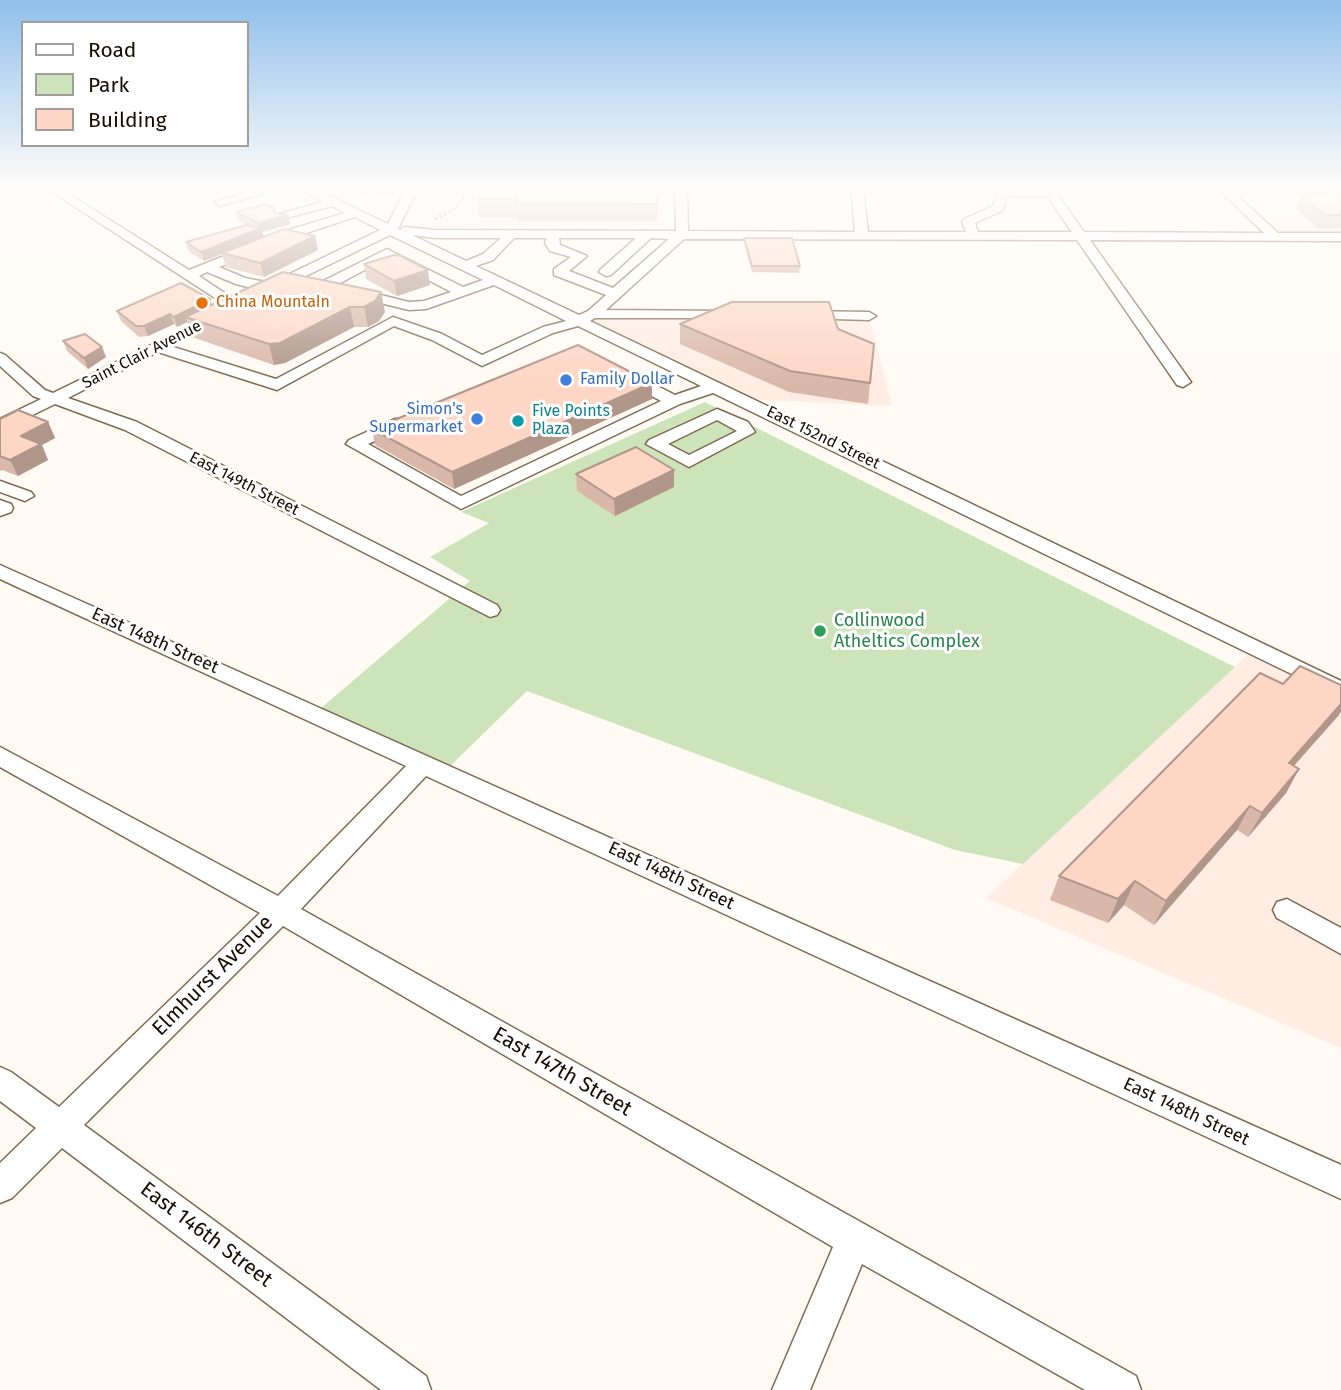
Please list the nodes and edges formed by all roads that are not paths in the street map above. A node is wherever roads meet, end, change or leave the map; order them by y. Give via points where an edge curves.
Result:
1 (153, 253) edge
2 (242, 253) edge
3 (341, 253) edge
4 (438, 253) edge
5 (474, 253) edge
6 (493, 253) edge
7 (568, 253) edge
8 (581, 253) edge
9 (628, 253) edge
10 (661, 253) edge
11 (1094, 253) edge
12 (579, 257) junction
13 (400, 260) junction
14 (484, 260) junction
15 (465, 266) junction
16 (207, 267) junction
17 (606, 272) junction
18 (188, 275) junction
19 (296, 276) junction
20 (496, 280) junction
21 (630, 281) junction
22 (326, 285) junction
23 (274, 288) junction
24 (462, 292) junction
25 (615, 294) junction
26 (386, 300) junction
27 (237, 306) junction
28 (753, 315) edge
29 (792, 315) edge
30 (869, 316) dead end
31 (586, 317) junction
32 (158, 347) junction
33 (482, 361) junction
34 (2, 363) edge
35 (608, 366) edge
36 (498, 371) dead end
37 (1183, 382) dead end
38 (717, 386) junction
39 (56, 398) junction
40 (674, 401) junction
41 (760, 407) junction
42 (415, 417) edge
43 (733, 421) dead end
44 (0, 426) edge
45 (0, 486) edge
46 (25, 496) dead end
47 (0, 571) edge
48 (490, 610) dead end
49 (1341, 690) edge
50 (0, 756) edge
51 (425, 764) junction
52 (279, 910) junction
53 (1287, 910) dead end
54 (1341, 942) edge
55 (0, 1082) edge
56 (61, 1126) junction
57 (1341, 1182) edge
58 (0, 1186) edge
59 (854, 1240) junction
60 (412, 1390) edge
61 (791, 1390) edge
62 (1122, 1390) edge

1 - 18 street
2 - 16 street
3 - 19 street, Saint Clair Avenue
4 - 15 street, East 152nd Street
5 - 14 street
6 - 14 street
7 - 12 street
8 - 12 street
9 - 17 street
10 - 21 street
11 - 37 street
12 - 17 street
12 - 25 street via 559,272
13 - 22 street via 387,253
13 - 24 street
13 - 26 street via 399,265 439,286 439,292 429,299
14 - 15 street
15 - 20 street, East 152nd Street
16 - 18 street
16 - 23 street
17 - 21 street
18 - 27 street
19 - 22 street
19 - 23 street, Saint Clair Avenue
20 - 24 street
20 - 31 street, East 152nd Street
21 - 25 street
22 - 26 street
23 - 27 street, Saint Clair Avenue
24 - 26 street via 426,305
25 - 31 street
27 - 32 street, Saint Clair Avenue
28 - 31 street
29 - 30 street
31 - 33 street
31 - 38 street, East 152nd Street
32 - 33 street via 277,385 393,321 438,337
32 - 39 street, Saint Clair Avenue
33 - 36 street
34 - 39 street, East 149th Street via 39,393
35 - 40 street
38 - 40 street
38 - 41 street, East 152nd Street
39 - 44 street, Saint Clair Avenue
39 - 48 street, East 149th Street via 131,426
40 - 42 street via 461,503 355,443
41 - 43 street
41 - 49 street, East 152nd Street
45 - 46 street
47 - 51 street, East 148th Street
50 - 52 street, East 147th Street
51 - 52 street, Elmhurst Avenue
51 - 57 street, East 148th Street
52 - 56 street, Elmhurst Avenue
52 - 59 street, East 147th Street
53 - 54 street
55 - 56 street, East 146th Street
56 - 58 street, Elmhurst Avenue
56 - 60 street, East 146th Street
59 - 61 street
59 - 62 street, East 147th Street

